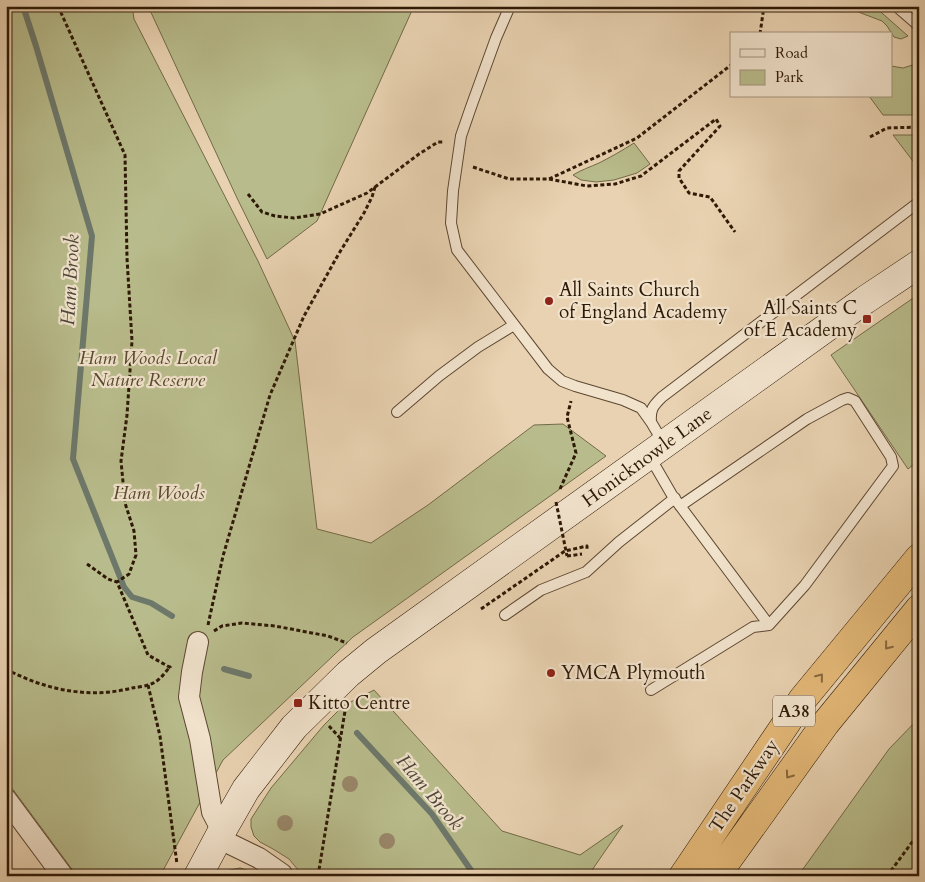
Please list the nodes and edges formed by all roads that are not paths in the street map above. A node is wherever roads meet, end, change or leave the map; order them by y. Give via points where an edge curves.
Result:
1 (510, 6) edge
2 (896, 6) edge
3 (919, 26) edge
4 (919, 202) edge
5 (919, 264) edge
6 (514, 325) junction
7 (397, 412) dead end
8 (655, 441) junction
9 (678, 502) junction
10 (919, 558) edge
11 (919, 609) edge
12 (505, 615) dead end
13 (769, 625) junction
14 (207, 634) road end
15 (651, 690) dead end
16 (6, 800) edge
17 (220, 835) junction
18 (187, 871) edge
19 (63, 876) edge
20 (283, 876) edge
21 (683, 876) edge
22 (716, 876) edge

1 - 6 lane via 461,136 451,223 456,250
2 - 3 lane
4 - 8 lane via 662,397 651,413
5 - 8 street, Honicknowle Lane
6 - 7 lane via 439,376
6 - 8 lane via 548,369 562,381 641,408
8 - 9 lane
8 - 17 street, Honicknowle Lane via 348,674 294,726 246,789
9 - 12 lane via 619,542 586,572 541,590
9 - 13 lane
9 - 13 lane via 842,400 855,401 891,457 893,466 805,585
21 -> 10 highway, The Parkway / A38 via 802,700
11 -> 22 highway, The Parkway / A38 via 825,724
13 - 15 lane via 753,627
14 - 17 street via 192,672 189,697 200,739 212,812
16 - 19 street
17 - 18 street, Honicknowle Lane
17 - 20 street

